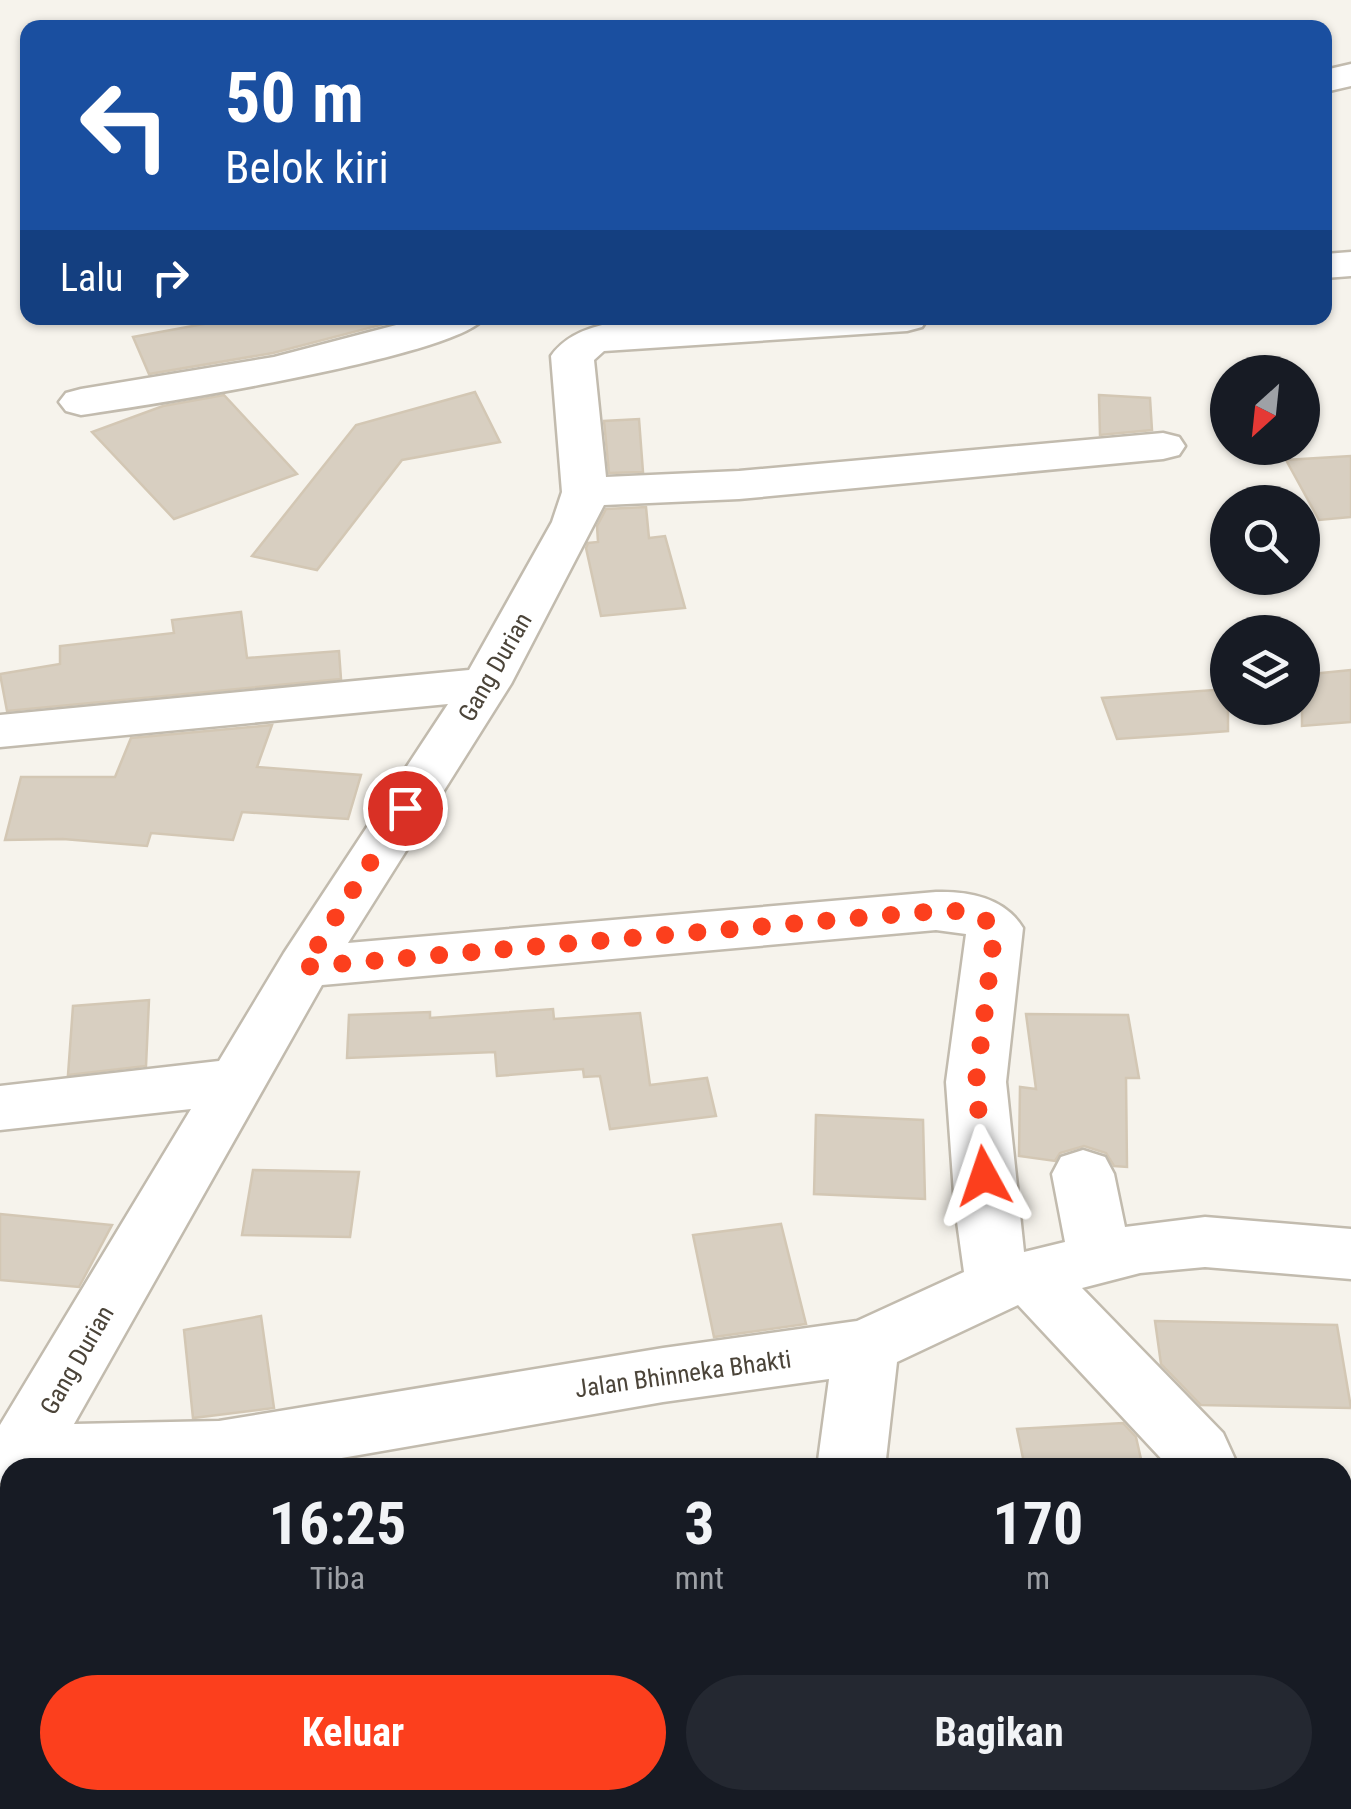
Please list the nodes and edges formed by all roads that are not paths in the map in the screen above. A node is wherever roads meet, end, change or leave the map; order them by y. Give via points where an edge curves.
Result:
1 (442, 325) edge
2 (796, 325) edge
3 (81, 402) dead end
4 (1163, 446) dead end
5 (585, 492) junction
6 (486, 684) junction
7 (0, 731) edge
8 (304, 967) junction
9 (241, 1080) junction
10 (0, 1108) edge
11 (1083, 1174) dead end
12 (1351, 1254) edge
13 (1100, 1258) junction
14 (1014, 1281) junction
15 (866, 1347) junction
16 (12, 1453) edge
17 (852, 1458) edge
18 (1201, 1458) edge

1 - 3 street via 325,362
2 - 5 street, Gang Durian via 589,342 572,356
4 - 5 street via 738,485
5 - 6 street, Gang Durian
6 - 7 street
6 - 8 street, Gang Durian
8 - 9 street, Gang Durian
8 - 14 street via 936,911 979,916 995,928 976,1082 986,1208
9 - 10 street
9 - 16 street, Gang Durian
11 - 13 street
12 - 13 street, Jalan Bhinneka Bhakti via 1206,1242
13 - 14 street, Jalan Bhinneka Bhakti
14 - 15 street, Jalan Bhinneka Bhakti
14 - 18 street
15 - 16 street, Jalan Bhinneka Bhakti via 220,1450
15 - 17 street

